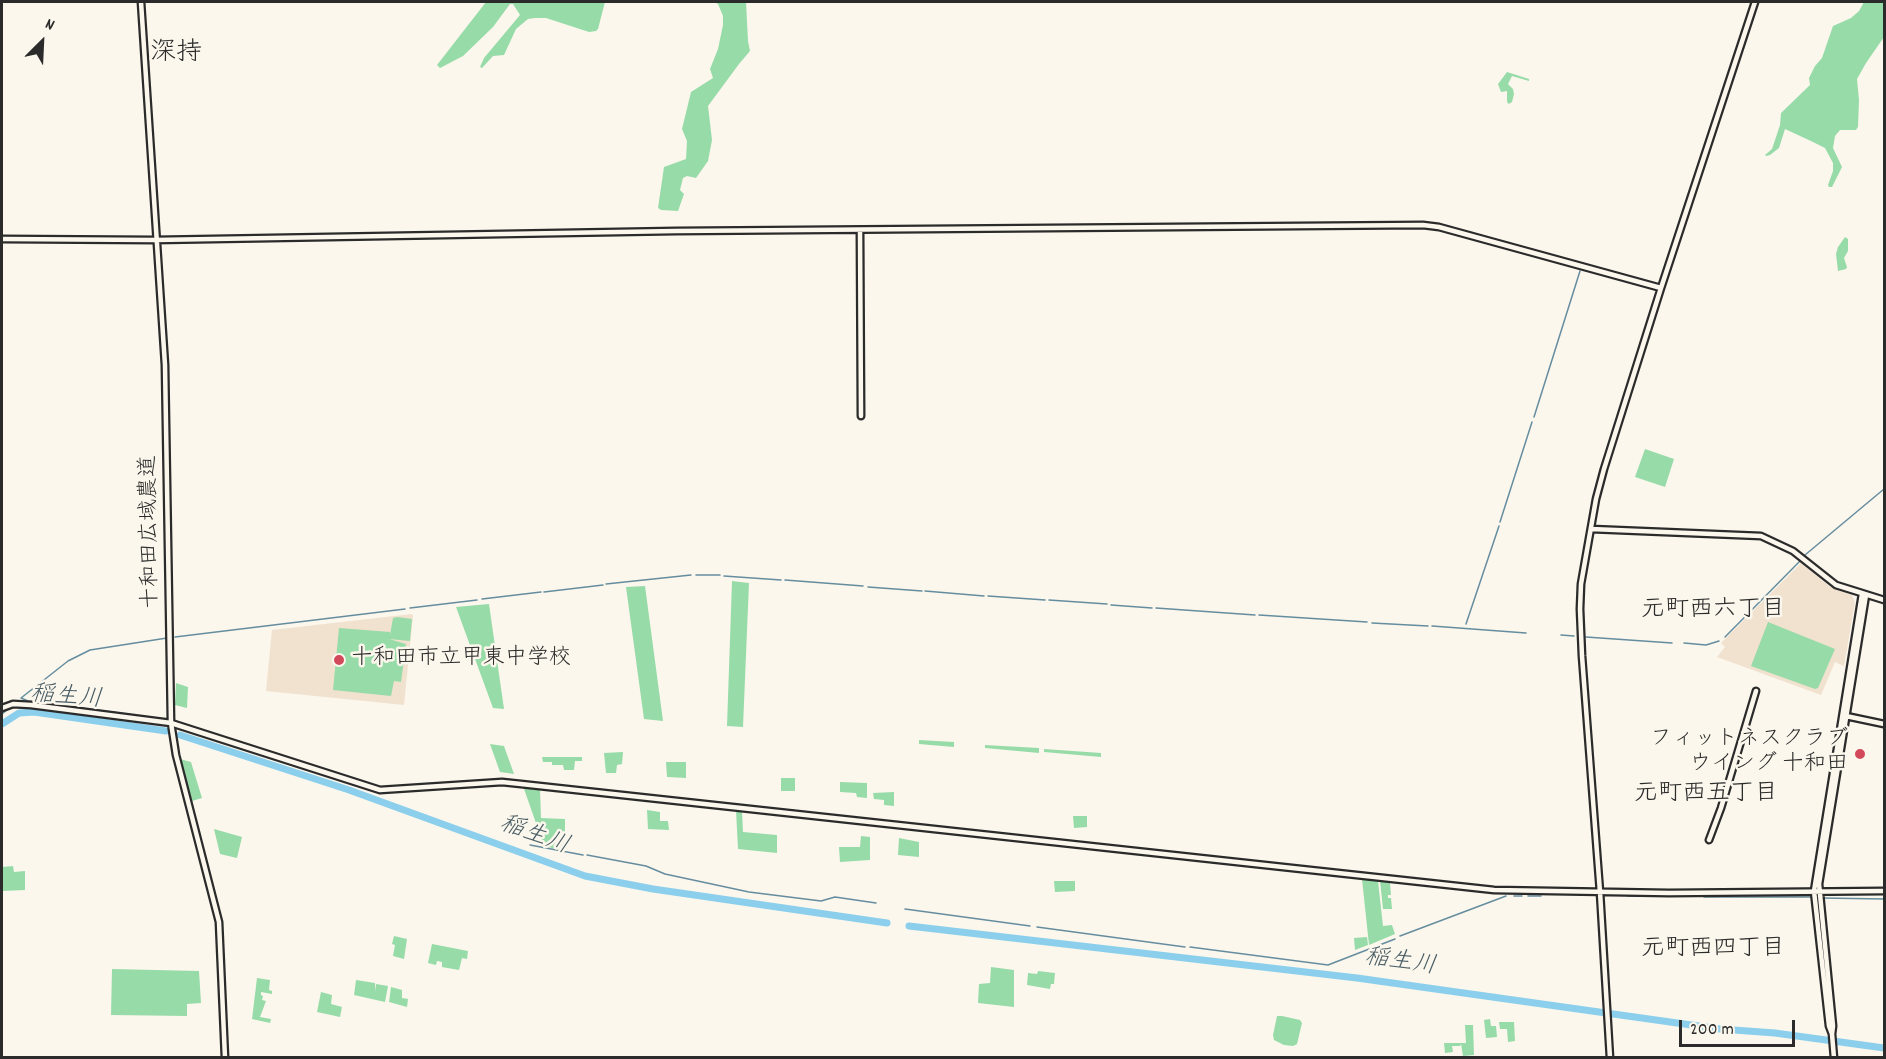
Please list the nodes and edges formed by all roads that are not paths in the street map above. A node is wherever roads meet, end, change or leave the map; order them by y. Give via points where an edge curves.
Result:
1 (141, 2) edge
2 (1755, 2) edge
3 (860, 230) junction
4 (2, 239) edge
5 (155, 240) junction
6 (1661, 288) junction
7 (861, 416) dead end
8 (1591, 529) junction
9 (1864, 594) junction
10 (1884, 600) edge
11 (1756, 692) dead end
12 (2, 708) edge
13 (1844, 716) junction
14 (171, 723) junction
15 (1884, 724) edge
16 (1709, 840) dead end
17 (1817, 891) junction
18 (1884, 891) edge
19 (1600, 892) junction
20 (225, 1058) edge
21 (1610, 1058) edge
22 (1834, 1058) edge

1 - 5 street, 十和田広域農道
2 - 6 street
3 - 5 street
3 - 6 street via 1424,225
3 - 7 street
4 - 5 street
5 - 14 street, 十和田広域農道 via 165,365
6 - 8 street via 1604,470
8 - 9 street via 1761,536 1793,551 1836,585
8 - 19 street via 1580,609
9 - 10 street
9 - 13 street
11 - 16 street
12 - 14 street via 32,705
13 - 15 street
13 - 17 street
14 - 19 street via 380,790 502,782 1475,889
14 - 20 street, 十和田広域農道 via 219,921
17 - 18 street
17 - 19 street
17 - 22 street
19 - 21 street

